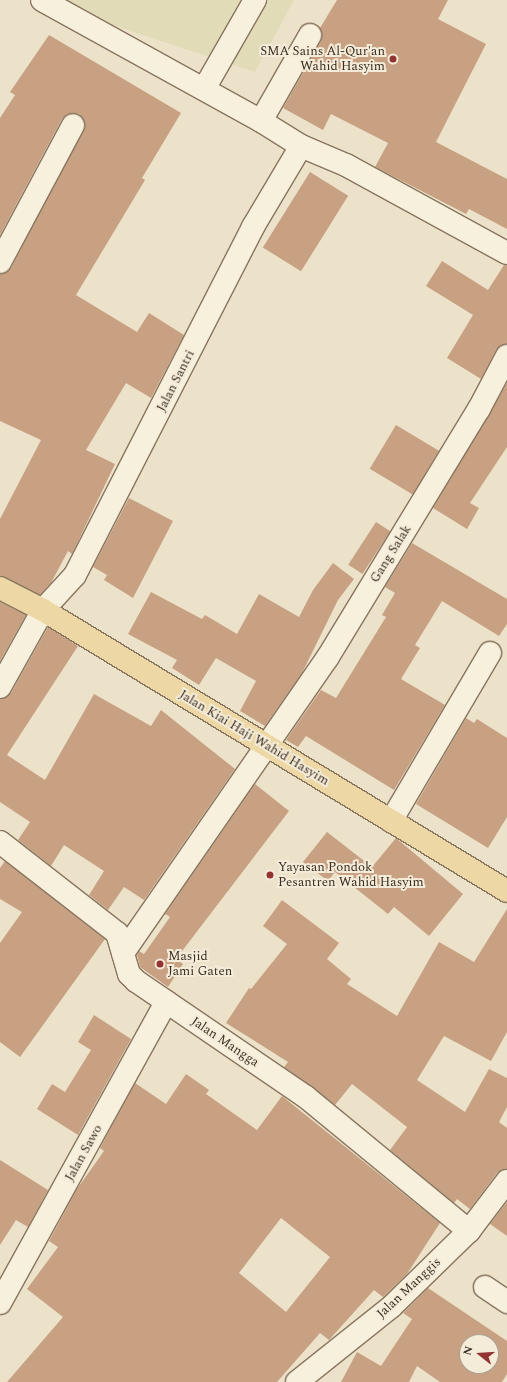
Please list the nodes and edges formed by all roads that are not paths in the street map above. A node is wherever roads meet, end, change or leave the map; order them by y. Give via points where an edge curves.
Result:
1 (42, 0) edge
2 (255, 0) edge
3 (310, 35) dead end
4 (204, 89) junction
5 (261, 121) junction
6 (73, 125) dead end
7 (301, 146) junction
8 (507, 254) edge
9 (0, 262) edge
10 (507, 356) edge
11 (0, 588) edge
12 (43, 610) junction
13 (490, 654) dead end
14 (491, 678) dead end
15 (0, 687) edge
16 (267, 746) junction
17 (397, 825) junction
18 (0, 842) edge
19 (507, 892) edge
20 (123, 953) junction
21 (166, 1002) junction
22 (507, 1181) edge
23 (469, 1232) junction
24 (485, 1287) dead end
25 (507, 1302) edge
26 (0, 1303) edge
27 (298, 1382) edge

1 - 4 street
2 - 4 street
3 - 5 street
4 - 5 street
5 - 7 street
6 - 9 street
7 - 8 street via 346,165
7 - 12 street, Jalan Santri via 253,227 75,575
10 - 16 street, Gang Salak via 410,524 328,656
11 - 12 main road, Jalan Kiai Haji Wahid Hasyim
12 - 15 street, Jalan Santri
12 - 16 main road, Jalan Kiai Haji Wahid Hasyim
13 - 17 street
14 - 17 street
16 - 17 main road, Jalan Kiai Haji Wahid Hasyim
16 - 20 street, Gang Salak
17 - 19 main road, Jalan Kiai Haji Wahid Hasyim
18 - 20 street, Jalan Mangga via 117,933
20 - 21 street, Jalan Mangga via 129,974
21 - 23 street, Jalan Mangga via 306,1096
21 - 26 street, Jalan Sawo
22 - 23 street, Jalan Manggis
23 - 27 street, Jalan Manggis via 391,1307
24 - 25 street

